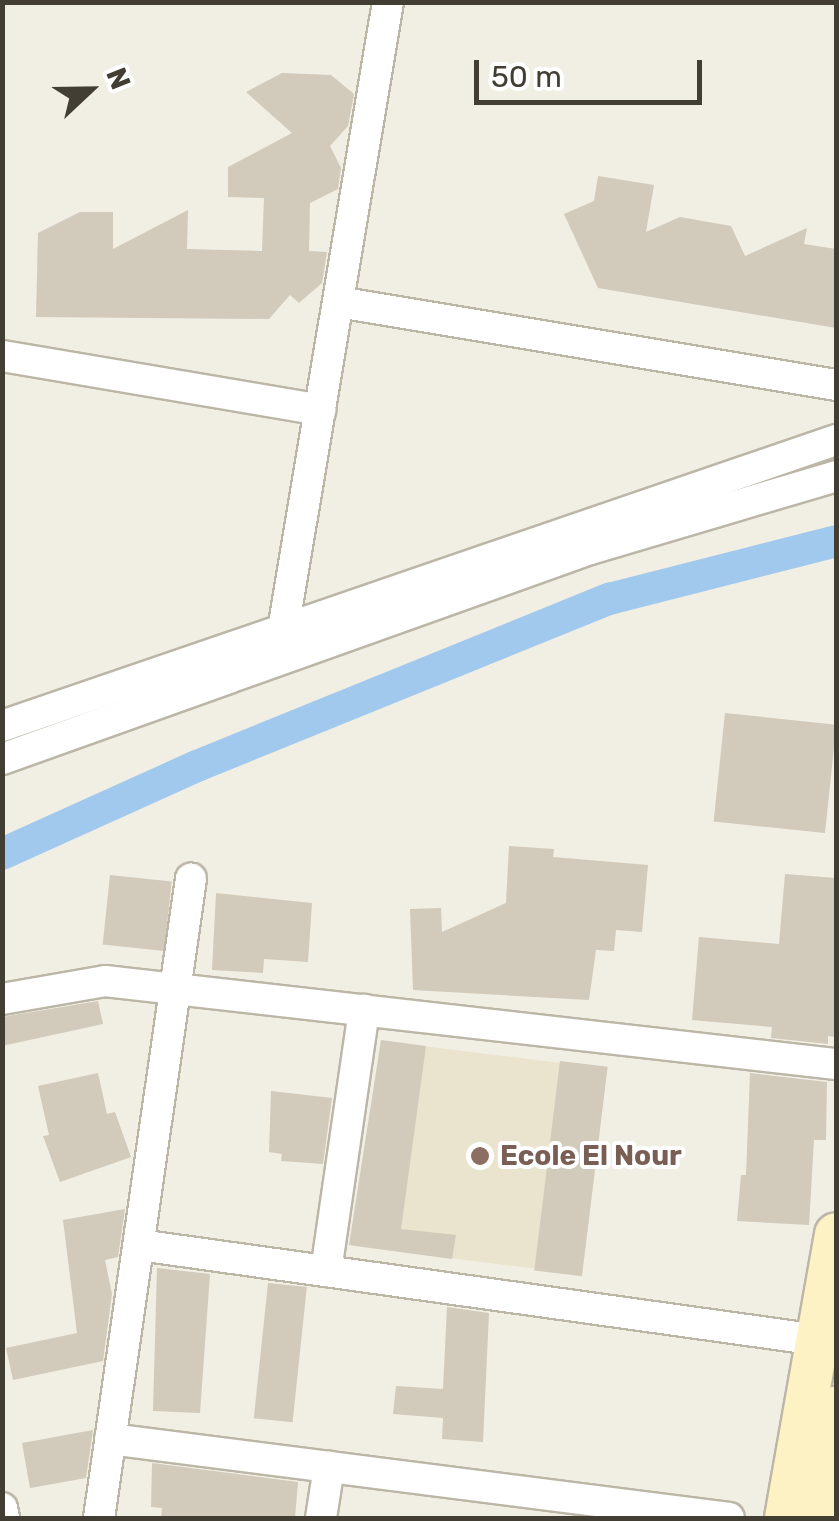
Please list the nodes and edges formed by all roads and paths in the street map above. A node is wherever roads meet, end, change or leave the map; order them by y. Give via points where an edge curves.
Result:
1 (388, 2) edge
2 (338, 302) junction
3 (2, 356) edge
4 (836, 384) edge
5 (320, 410) junction
6 (836, 440) edge
7 (836, 476) edge
8 (283, 630) junction
9 (2, 726) edge
10 (2, 759) edge
11 (192, 879) dead end
12 (177, 988) junction
13 (2, 999) edge
14 (364, 1010) junction
15 (836, 1064) edge
16 (836, 1234) edge
17 (138, 1245) junction
18 (326, 1271) junction
19 (832, 1288) edge
20 (818, 1340) junction
21 (836, 1408) edge
22 (110, 1439) junction
23 (330, 1467) junction
24 (502, 1504) edge
25 (2, 1508) edge
26 (4, 1518) edge
27 (99, 1518) edge
28 (321, 1518) edge
29 (729, 1518) edge
30 (786, 1518) edge
31 (816, 1518) edge

1 - 2 street
2 - 4 street
2 - 5 street
3 - 5 street
5 - 8 street
6 - 8 street
7 - 10 street via 590,549
8 - 9 street
11 - 12 street
12 - 13 street via 105,980
12 - 14 street
12 - 17 street
14 - 15 street
14 - 18 street
16 - 19 main road
17 - 18 street
17 - 22 street
18 - 20 street
19 - 20 main road
20 - 30 main road
21 - 31 main road
22 - 23 street
22 - 27 street
23 - 24 street
23 - 28 street
24 - 29 street
25 - 26 street

